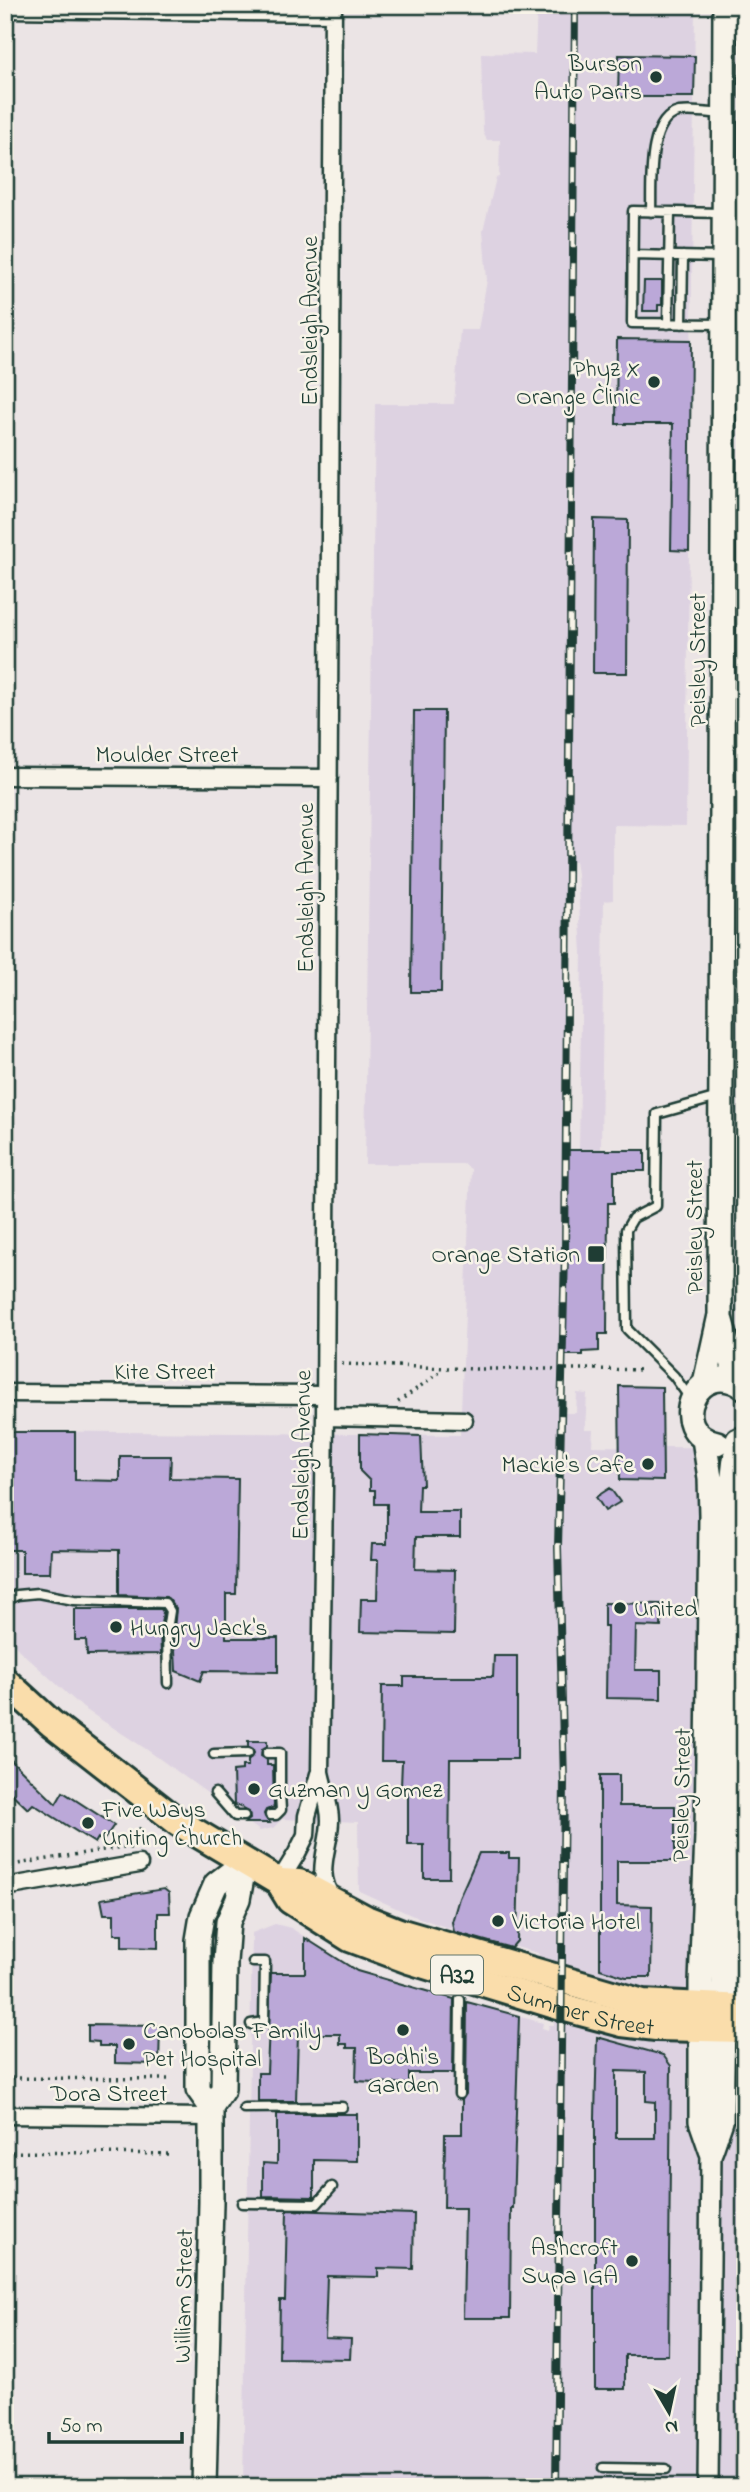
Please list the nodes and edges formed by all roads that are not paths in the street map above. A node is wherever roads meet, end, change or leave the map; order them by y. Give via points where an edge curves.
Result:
1 (5, 9) edge
2 (333, 9) edge
3 (731, 14) edge
4 (724, 114) junction
5 (651, 212) junction
6 (670, 212) junction
7 (724, 213) junction
8 (633, 255) junction
9 (669, 256) junction
10 (683, 256) junction
11 (731, 269) edge
12 (668, 324) junction
13 (682, 324) junction
14 (724, 324) junction
15 (5, 776) edge
16 (329, 778) junction
17 (734, 790) edge
18 (721, 1097) junction
19 (720, 1315) junction
20 (741, 1385) edge
21 (698, 1392) junction
22 (5, 1393) edge
23 (325, 1395) junction
24 (325, 1417) junction
25 (464, 1420) dead end
26 (741, 1437) edge
27 (704, 1439) junction
28 (8, 1600) dead end
29 (5, 1681) edge
30 (168, 1683) dead end
31 (267, 1753) dead end
32 (214, 1754) dead end
33 (248, 1754) dead end
34 (320, 1772) junction
35 (280, 1784) dead end
36 (215, 1793) dead end
37 (280, 1794) dead end
38 (244, 1815) dead end
39 (270, 1815) dead end
40 (245, 1862) junction
41 (139, 1864) dead end
42 (279, 1882) junction
43 (5, 1887) edge
44 (335, 1902) junction
45 (253, 1962) dead end
46 (460, 2000) dead end
47 (723, 2018) edge
48 (251, 2024) dead end
49 (459, 2094) dead end
50 (244, 2108) dead end
51 (342, 2108) dead end
52 (211, 2112) junction
53 (5, 2115) edge
54 (711, 2150) joint
55 (332, 2187) dead end
56 (242, 2203) dead end
57 (603, 2468) dead end
58 (666, 2469) dead end
59 (204, 2487) edge
60 (708, 2487) edge

1 - 2 street
2 - 16 street, Endsleigh Avenue
3 - 4 main road, Peisley Street
4 - 5 lane via 678,112 663,124 654,143
4 - 7 main road, Peisley Street
5 - 6 lane
5 - 8 lane via 634,211
6 - 7 lane
6 - 9 lane
7 - 11 main road, Peisley Street
8 - 9 lane
8 - 12 lane via 632,323
9 - 10 lane
9 - 12 lane
10 - 11 lane
10 - 13 lane
11 - 14 main road, Peisley Street
12 - 13 lane
13 - 14 lane
14 - 17 main road, Peisley Street
15 - 16 street, Moulder Street
16 - 23 street, Endsleigh Avenue
17 - 18 main road, Peisley Street
18 - 19 main road, Peisley Street
18 - 21 lane via 657,1114 656,1206 628,1224 627,1329 674,1376
19 - 20 main road, Peisley Street
19 - 21 main road, Peisley Street
20 - 21 main road via 716,1379
21 - 27 main road, Peisley Street via 689,1411 696,1432
22 - 23 street, Kite Street
23 - 24 street, Endsleigh Avenue
24 - 25 street
24 - 34 street, Endsleigh Avenue
26 - 27 main road via 721,1444
26 - 47 main road, Peisley Street via 730,1520
27 - 47 main road, Peisley Street via 711,1515 707,1836
28 - 30 lane via 38,1593 74,1600 165,1603 170,1611
29 - 40 highway, A32 via 112,1773 178,1822
31 - 35 lane via 279,1753
32 - 33 lane
34 - 42 street, Endsleigh Avenue via 306,1835
34 - 44 street, Endsleigh Avenue via 330,1819 321,1866
36 - 38 lane via 235,1816
37 - 39 lane via 281,1810
40 - 42 highway, Summer Street / A32
40 - 52 main road, William Street via 228,1922 223,2089
41 - 43 street
42 - 44 highway, Summer Street / A32 via 299,1883
42 - 47 highway, Summer Street / A32 via 290,1900 380,1951 595,2017 656,2027
44 - 47 highway, Summer Street / A32 via 399,1933 620,1997
45 - 48 lane via 265,1962 264,2022
46 - 49 lane
47 - 54 main road, Peisley Street via 721,2121
50 - 51 lane
52 - 53 street, Dora Street
52 - 59 main road, William Street
54 - 60 street, Peisley Street
55 - 56 lane via 317,2204
57 - 58 lane

